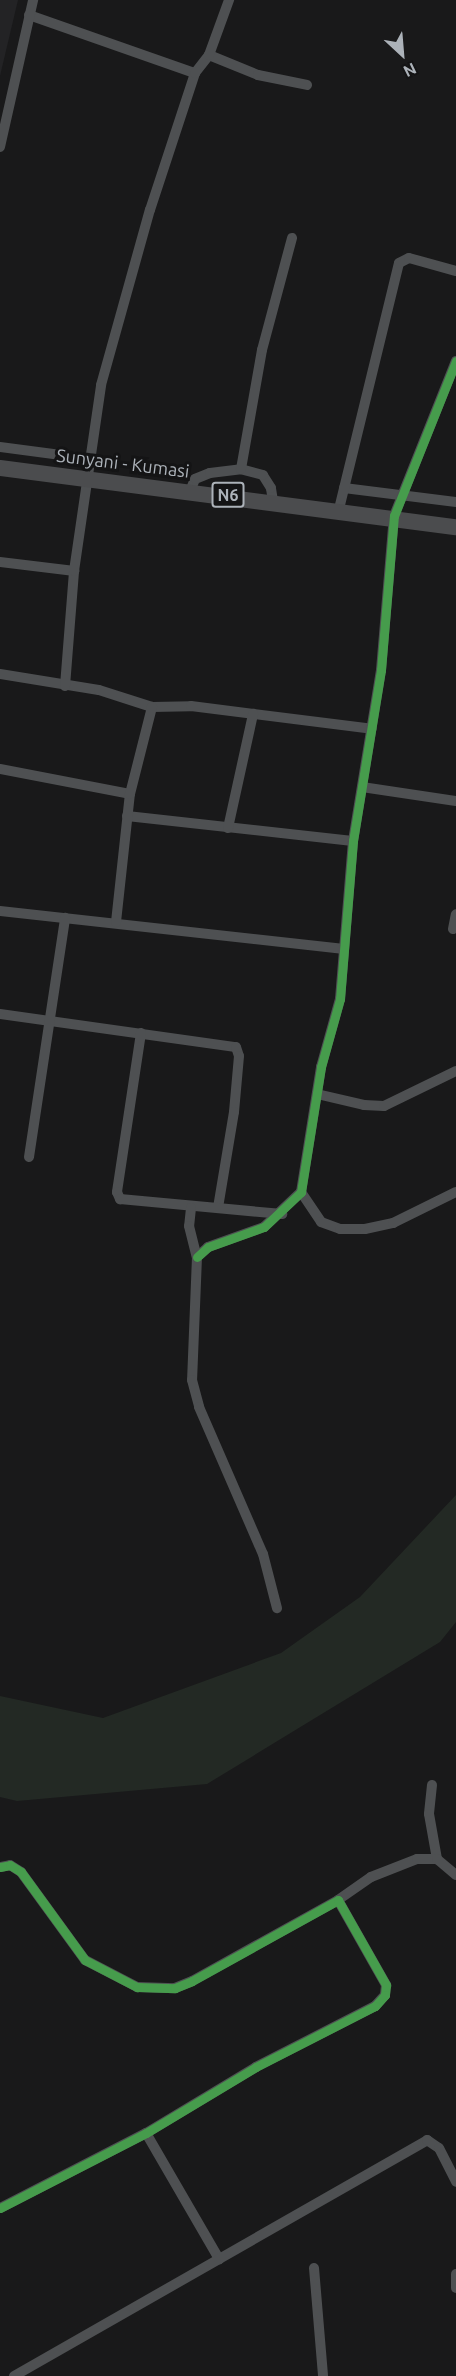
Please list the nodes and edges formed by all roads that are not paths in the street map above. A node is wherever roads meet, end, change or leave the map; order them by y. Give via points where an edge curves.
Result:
1 (33, 0) edge
2 (229, 0) edge
3 (29, 15) junction
4 (209, 55) junction
5 (195, 73) junction
6 (307, 85) dead end
7 (0, 147) edge
8 (292, 238) dead end
9 (456, 271) edge
10 (456, 361) edge
11 (0, 447) edge
12 (91, 459) junction
13 (0, 468) edge
14 (241, 469) junction
15 (89, 478) junction
16 (344, 489) junction
17 (190, 491) junction
18 (402, 493) junction
19 (273, 501) junction
20 (456, 502) edge
21 (339, 509) junction
22 (394, 516) junction
23 (456, 526) edge
24 (0, 562) edge
25 (74, 571) junction
26 (0, 674) edge
27 (65, 686) junction
28 (152, 707) junction
29 (252, 714) junction
30 (372, 729) junction
31 (0, 769) edge
32 (362, 787) junction
33 (130, 794) junction
34 (456, 801) edge
35 (127, 816) junction
36 (228, 828) junction
37 (353, 841) junction
38 (0, 911) edge
39 (456, 914) edge
40 (65, 918) junction
41 (116, 922) junction
42 (453, 928) dead end
43 (342, 949) junction
44 (0, 1014) edge
45 (50, 1020) junction
46 (141, 1033) junction
47 (456, 1071) edge
48 (316, 1094) junction
49 (29, 1157) dead end
50 (301, 1192) junction
51 (456, 1192) edge
52 (191, 1208) junction
53 (218, 1208) junction
54 (282, 1214) junction
55 (197, 1257) junction
56 (278, 1608) dead end
57 (432, 1785) dead end
58 (437, 1859) junction
59 (0, 1867) edge
60 (456, 1875) edge
61 (338, 1900) junction
62 (146, 2133) junction
63 (456, 2182) edge
64 (0, 2208) edge
65 (219, 2259) junction
66 (314, 2268) dead end
67 (456, 2274) edge
68 (456, 2288) edge
69 (14, 2376) edge
70 (323, 2376) edge

1 - 3 street
2 - 4 street
3 - 5 street
3 - 7 street
4 - 5 street
4 - 6 street via 258,75
5 - 12 street via 150,210 101,385
8 - 14 street via 262,350
9 - 16 street via 409,258 399,263
10 - 18 street
11 - 12 street
12 - 15 street
13 - 15 main road, Sunyani - Kumasi / N6
14 - 17 street via 195,479
14 - 19 street via 263,476 272,488
15 - 17 main road, Sunyani - Kumasi / N6
15 - 25 street
16 - 18 street
16 - 21 street
17 - 19 main road, Sunyani - Kumasi / N6
18 - 20 street
18 - 22 street
19 - 21 main road, Sunyani - Kumasi / N6
21 - 22 main road, Sunyani - Kumasi / N6
22 - 23 main road, Sunyani - Kumasi / N6
22 - 30 street
24 - 25 street
25 - 27 street
26 - 27 street
27 - 28 street via 107,692
28 - 29 street via 191,706
28 - 33 street
29 - 30 street
29 - 36 street
30 - 32 street
31 - 33 street
32 - 34 street
32 - 37 street
33 - 35 street
35 - 36 street
35 - 41 street
36 - 37 street
37 - 43 street
38 - 40 street
39 - 42 street
40 - 41 street
40 - 45 street
41 - 43 street
43 - 48 street via 340,999
44 - 45 street
45 - 46 street
45 - 49 street
46 - 52 street via 117,1192 120,1199
46 - 53 street via 236,1047 239,1056 234,1112
47 - 48 street via 384,1106
48 - 50 street
50 - 51 street via 321,1222 348,1229 393,1223
50 - 54 street
52 - 53 street
52 - 55 street via 189,1226
53 - 54 street
54 - 55 street via 264,1227 208,1247
55 - 56 street via 192,1380 199,1407 263,1554
57 - 58 street via 429,1814
58 - 60 street
58 - 61 street via 417,1859 371,1876
59 - 61 street via 10,1865 21,1872 93,1967 137,1987 160,1990 192,1981
61 - 62 street via 386,1985 385,1995 375,2006 256,2067
62 - 64 street
62 - 65 street
63 - 65 street via 439,2148 427,2140
65 - 69 street
66 - 70 street
67 - 68 street

